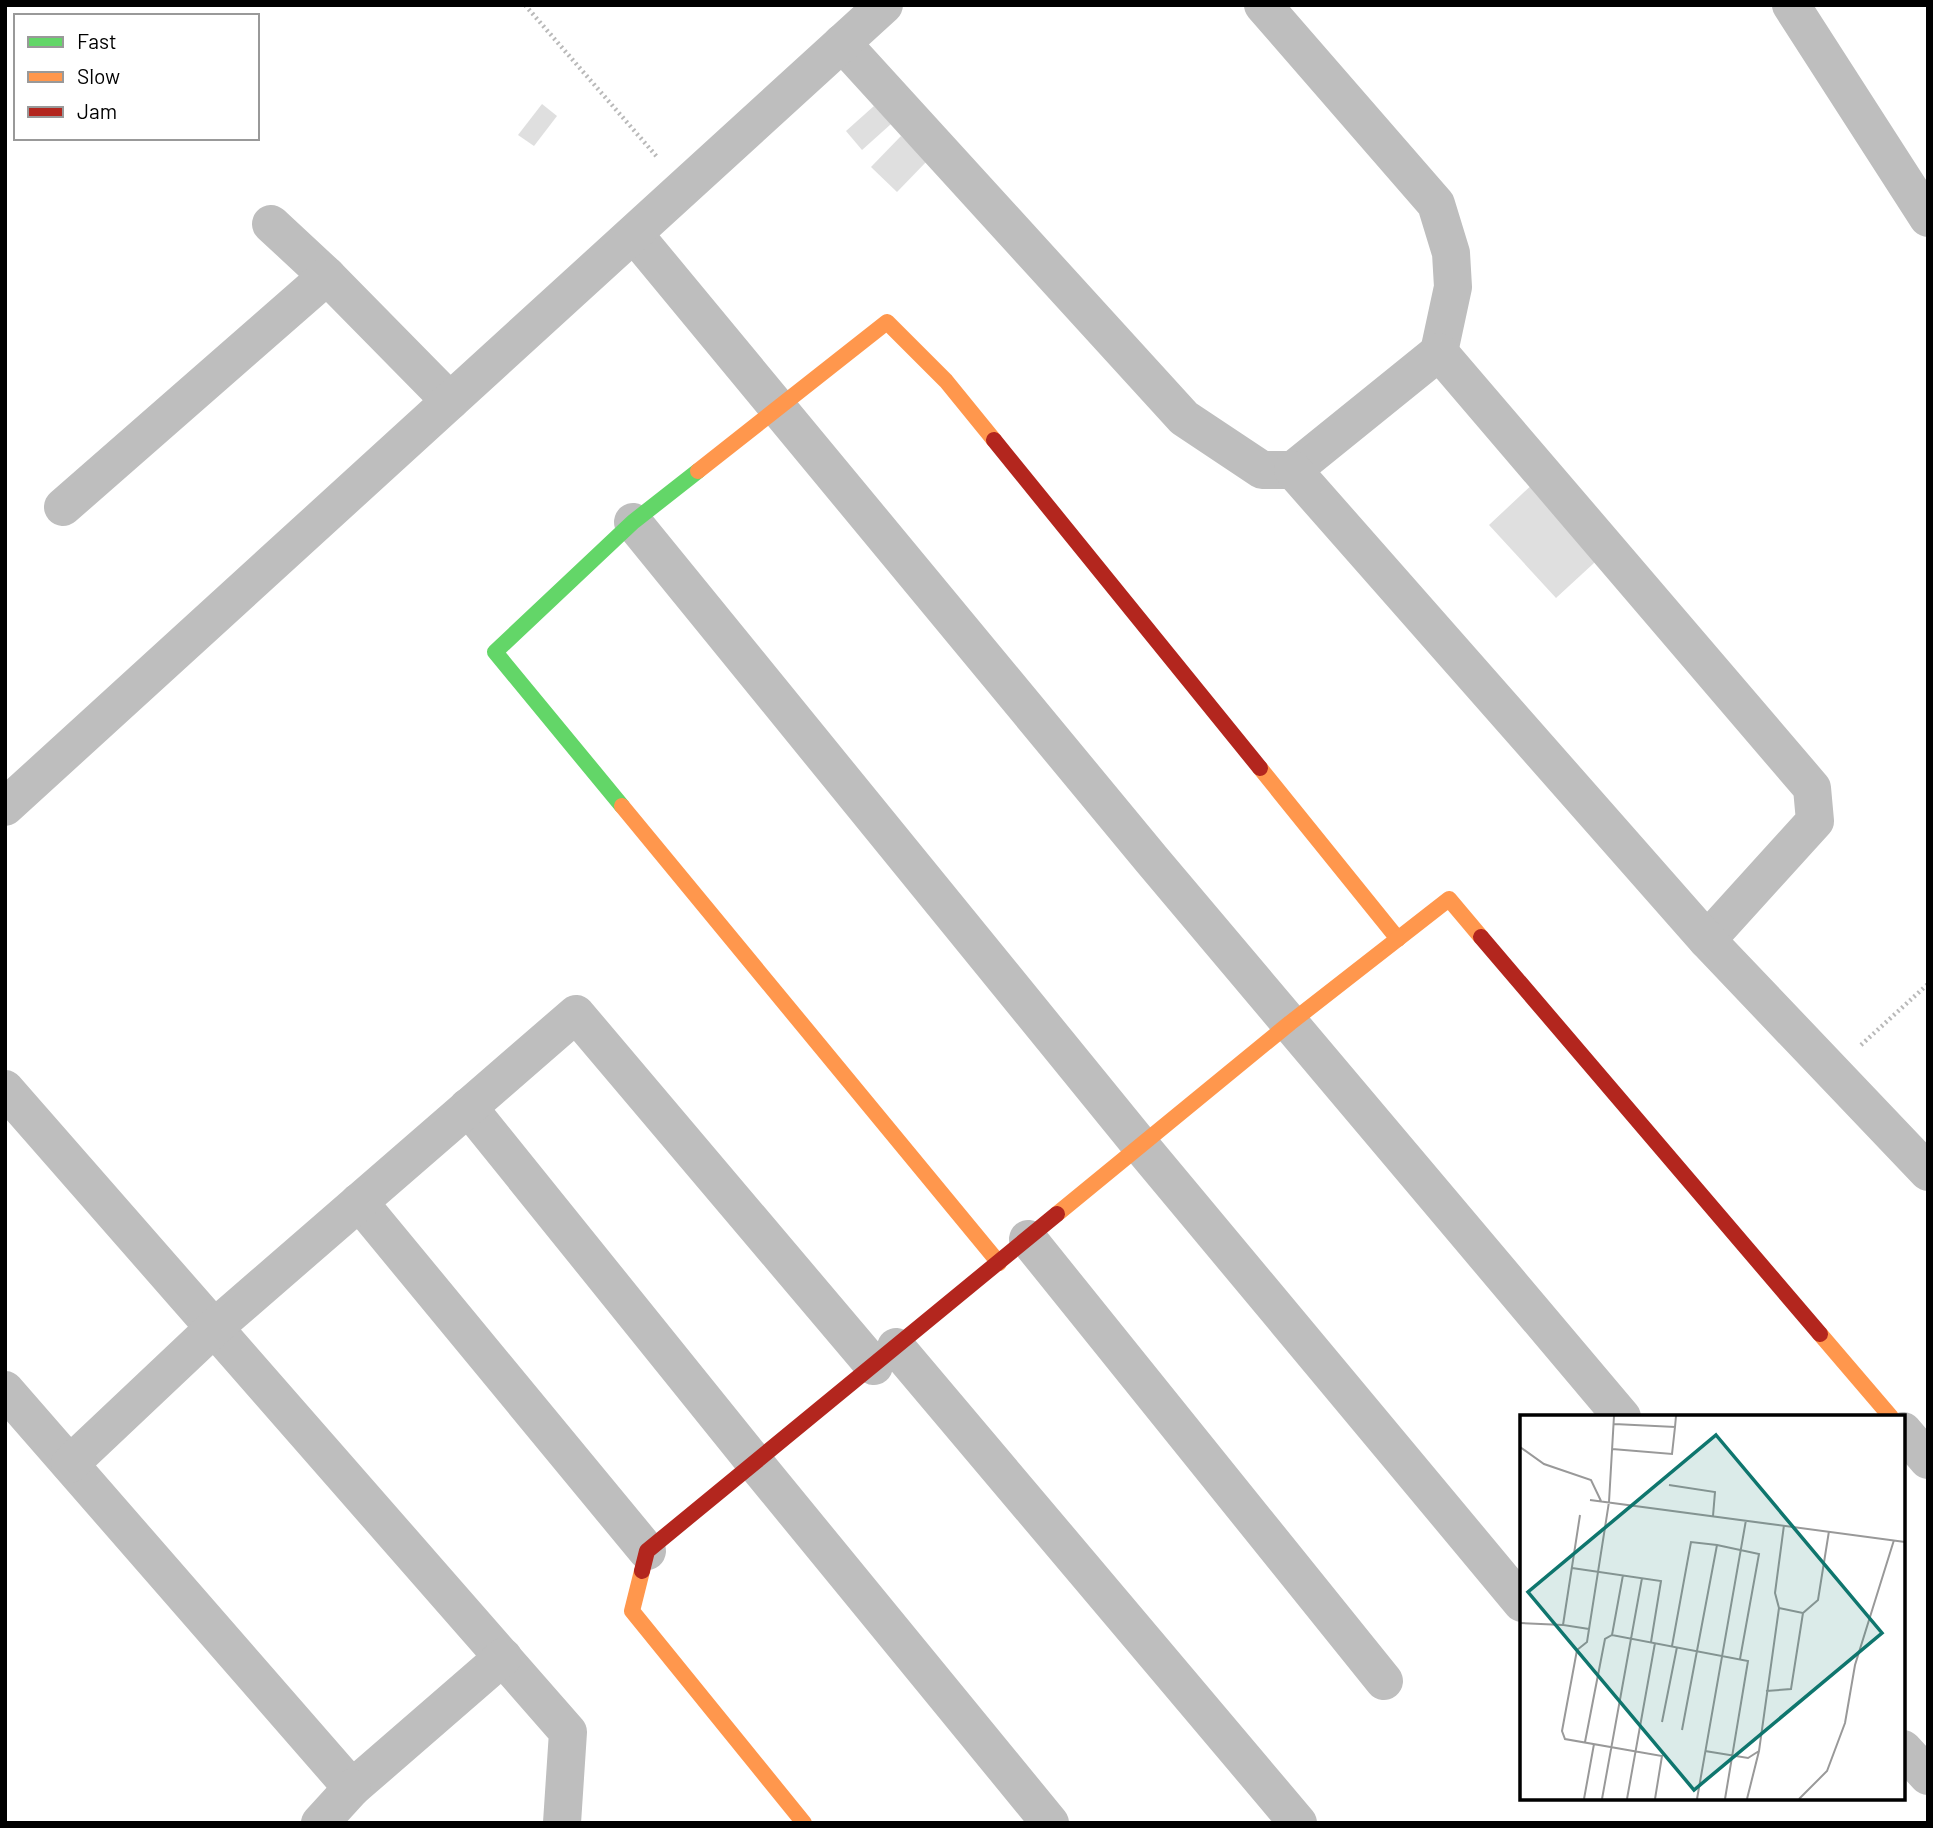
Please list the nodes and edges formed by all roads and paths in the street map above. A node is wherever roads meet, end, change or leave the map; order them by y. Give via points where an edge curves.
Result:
1 (525, 5) edge
2 (884, 5) edge
3 (1263, 5) edge
4 (1791, 5) edge
5 (842, 43) junction
6 (684, 188) junction
7 (1928, 218) edge
8 (271, 224) dead end
9 (634, 234) junction
10 (327, 276) junction
11 (1439, 352) junction
12 (450, 401) junction
13 (777, 406) junction
14 (1293, 470) junction
15 (62, 506) dead end
16 (633, 522) junction
17 (5, 807) edge
18 (1398, 939) junction
19 (1707, 940) junction
20 (1928, 984) edge
21 (1290, 1023) junction
22 (1832, 1072) junction
23 (5, 1089) edge
24 (468, 1107) junction
25 (1141, 1146) junction
26 (1928, 1172) edge
27 (359, 1202) junction
28 (1028, 1239) junction
29 (999, 1263) junction
30 (214, 1328) junction
31 (885, 1357) junction
32 (5, 1390) edge
33 (1620, 1415) edge
34 (1891, 1415) edge
35 (755, 1463) junction
36 (70, 1464) junction
37 (647, 1551) junction
38 (1520, 1601) edge
39 (503, 1657) junction
40 (1384, 1681) dead end
41 (1905, 1751) edge
42 (1928, 1776) edge
43 (352, 1788) junction
44 (320, 1823) edge
45 (562, 1823) edge
46 (804, 1823) edge
47 (1050, 1823) edge
48 (1298, 1823) edge

1 - 6 path
2 - 5 street
3 - 11 street via 1436,204 1451,253 1453,287
4 - 7 street
5 - 6 street
5 - 14 street via 1184,418 1262,470
6 - 9 street
8 - 10 street
9 - 12 street
9 - 13 street
10 - 12 street
10 - 15 street
11 - 14 street
11 - 19 street via 1812,788 1815,821
12 - 17 street
13 - 16 street
13 - 18 street via 887,322 946,381
13 - 21 street
14 - 19 street
16 - 25 street
16 - 29 street via 495,652
18 - 21 street
18 - 34 street via 1450,899
19 - 22 street
20 - 22 path
21 - 25 street
21 - 33 street
22 - 26 street
23 - 30 street
24 - 27 street
24 - 31 street via 576,1014
24 - 35 street
25 - 28 street
25 - 38 street
27 - 30 street
27 - 37 street
28 - 29 street
28 - 40 street
29 - 31 street
30 - 36 street
30 - 39 street
31 - 35 street
31 - 48 street
32 - 36 street
35 - 37 street
35 - 47 street
36 - 43 street
37 - 46 street via 632,1611
39 - 43 street
39 - 45 street via 568,1732
41 - 42 street
43 - 44 street

